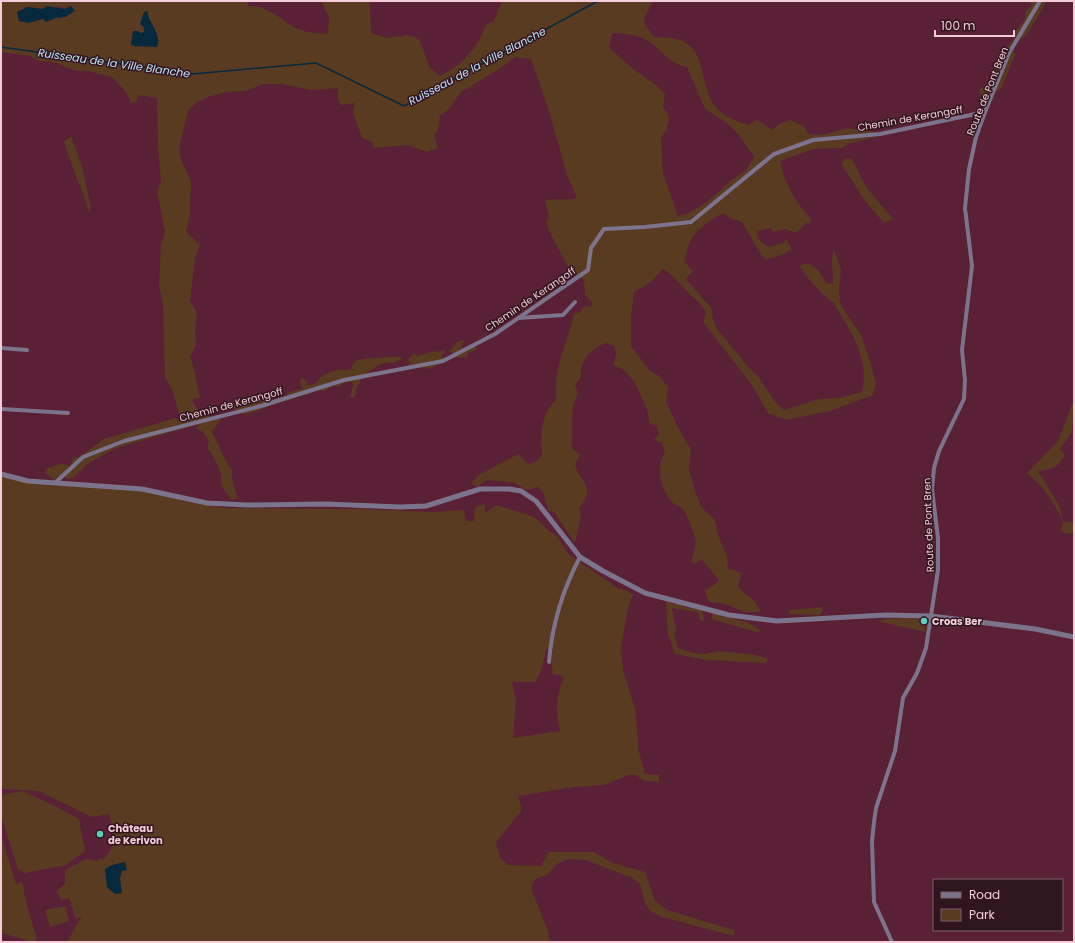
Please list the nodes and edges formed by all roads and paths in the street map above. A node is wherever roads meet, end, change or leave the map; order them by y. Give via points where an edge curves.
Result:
1 (1040, 1) edge
2 (985, 112) junction
3 (575, 302) dead end
4 (518, 318) junction
5 (1, 348) edge
6 (27, 350) dead end
7 (1, 409) edge
8 (68, 413) dead end
9 (1, 474) edge
10 (55, 482) junction
11 (580, 557) junction
12 (931, 616) junction
13 (1074, 637) edge
14 (549, 662) dead end
15 (892, 942) edge

1 - 2 street, Route de Pont Bren via 1009,53
2 - 4 street, Chemin de Kerangoff via 880,134 812,140 774,154 691,222 604,229 590,248 588,270
2 - 12 street, Route de Pont Bren via 976,137 965,190 972,266 962,350 966,380 964,399 939,451 933,478 939,557
3 - 4 street via 563,315
4 - 10 street, Chemin de Kerangoff via 495,334 443,361 344,380 261,406 124,441 83,458
5 - 6 street
7 - 8 street
9 - 10 street via 28,481
10 - 11 street via 142,488 207,503 247,505 426,506 480,489 509,488 521,491 536,500
11 - 12 street via 645,593 751,619 777,621 885,614
11 - 14 street via 568,581 551,635
12 - 13 street via 1035,629
12 - 15 street, Route de Pont Bren via 926,648 904,698 895,751 876,808 874,822 874,902

